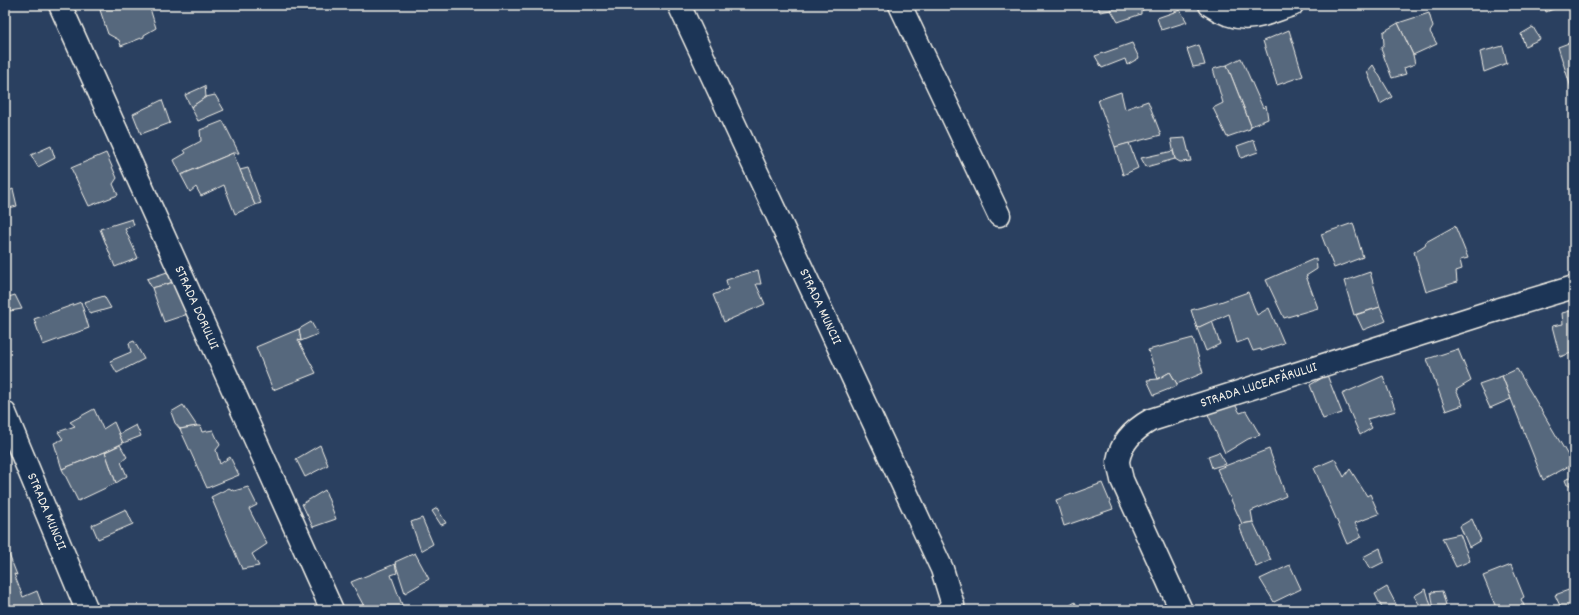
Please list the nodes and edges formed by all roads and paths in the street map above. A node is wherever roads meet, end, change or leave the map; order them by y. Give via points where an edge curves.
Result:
1 (60, 5) edge
2 (680, 5) edge
3 (900, 5) edge
4 (1210, 5) edge
5 (1292, 5) edge
6 (999, 215) dead end
7 (1574, 287) edge
8 (5, 413) edge
9 (87, 610) edge
10 (332, 610) edge
11 (948, 610) edge
12 (1181, 610) edge

1 - 10 street, STRADA DORULUI
2 - 11 street, STRADA MUNCII via 942,568 953,605
3 - 6 street
4 - 5 street via 1221,12 1242,19
7 - 12 street, STRADA LUCEAFĂRULUI via 1151,420 1137,428 1124,443 1120,455 1118,462 1122,480
8 - 9 street, STRADA MUNCII

